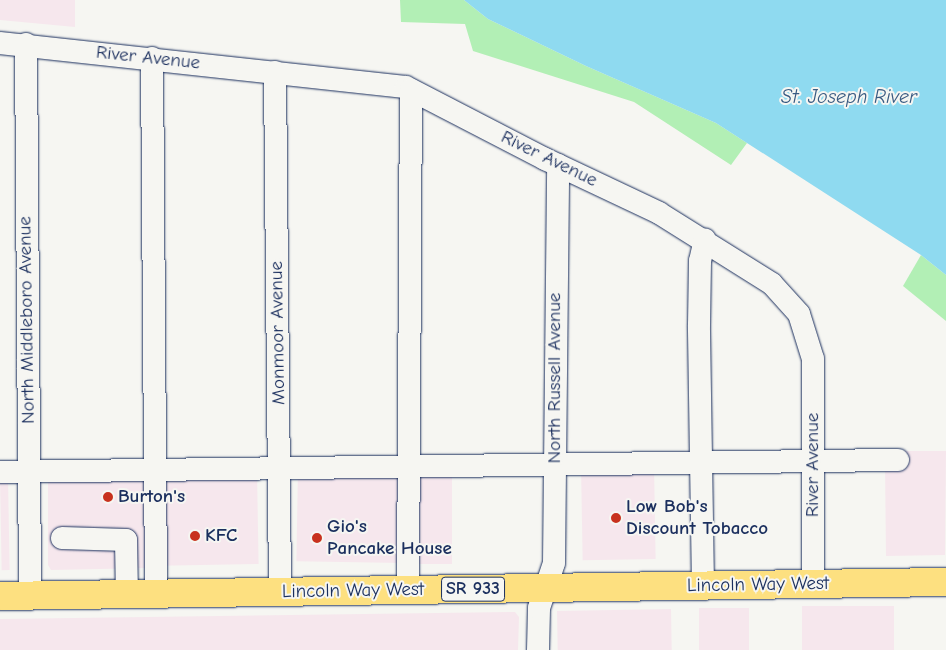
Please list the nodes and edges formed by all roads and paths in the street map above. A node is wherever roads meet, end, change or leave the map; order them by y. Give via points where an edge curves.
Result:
1 (0, 43) edge
2 (26, 44) junction
3 (152, 58) junction
4 (275, 72) junction
5 (411, 90) junction
6 (558, 165) junction
7 (705, 240) junction
8 (812, 460) junction
9 (898, 460) dead end
10 (702, 461) junction
11 (555, 463) junction
12 (409, 464) junction
13 (279, 467) junction
14 (154, 469) junction
15 (0, 472) edge
16 (29, 472) junction
17 (62, 538) dead end
18 (946, 582) edge
19 (813, 584) junction
20 (703, 586) junction
21 (545, 589) junction
22 (408, 590) junction
23 (280, 593) junction
24 (156, 594) junction
25 (30, 595) junction
26 (127, 595) junction
27 (0, 596) edge
28 (538, 650) edge

1 - 2 street, River Avenue
2 - 3 street, River Avenue
2 - 16 street, North Middleboro Avenue
3 - 4 street, River Avenue
3 - 14 street
4 - 5 street, River Avenue
4 - 13 street, Monmoor Avenue
5 - 6 street, River Avenue
5 - 12 street
6 - 7 street, River Avenue via 659,213
6 - 11 street, North Russell Avenue
7 - 8 street, River Avenue via 772,284 799,314 812,359
7 - 10 street via 700,261
8 - 9 street
8 - 10 street
8 - 19 street, River Avenue
10 - 11 street
10 - 20 street
11 - 12 street
11 - 21 street, North Russell Avenue via 554,563
12 - 13 street
12 - 22 street
13 - 14 street
13 - 23 street, Monmoor Avenue
14 - 16 street
14 - 24 street
15 - 16 street
16 - 25 street, North Middleboro Avenue
17 - 26 street via 126,540
18 - 19 main road, Lincoln Way West / SR 933
19 - 20 main road, Lincoln Way West / SR 933
20 - 21 main road, Lincoln Way West / SR 933
21 - 22 main road, Lincoln Way West / SR 933
21 - 28 street, North Russell Avenue via 539,608
22 - 23 main road, Lincoln Way West / SR 933
23 - 24 main road, Lincoln Way West / SR 933
24 - 26 main road, Lincoln Way West / SR 933
25 - 26 main road, Lincoln Way West / SR 933
25 - 27 main road, Lincoln Way West / SR 933

